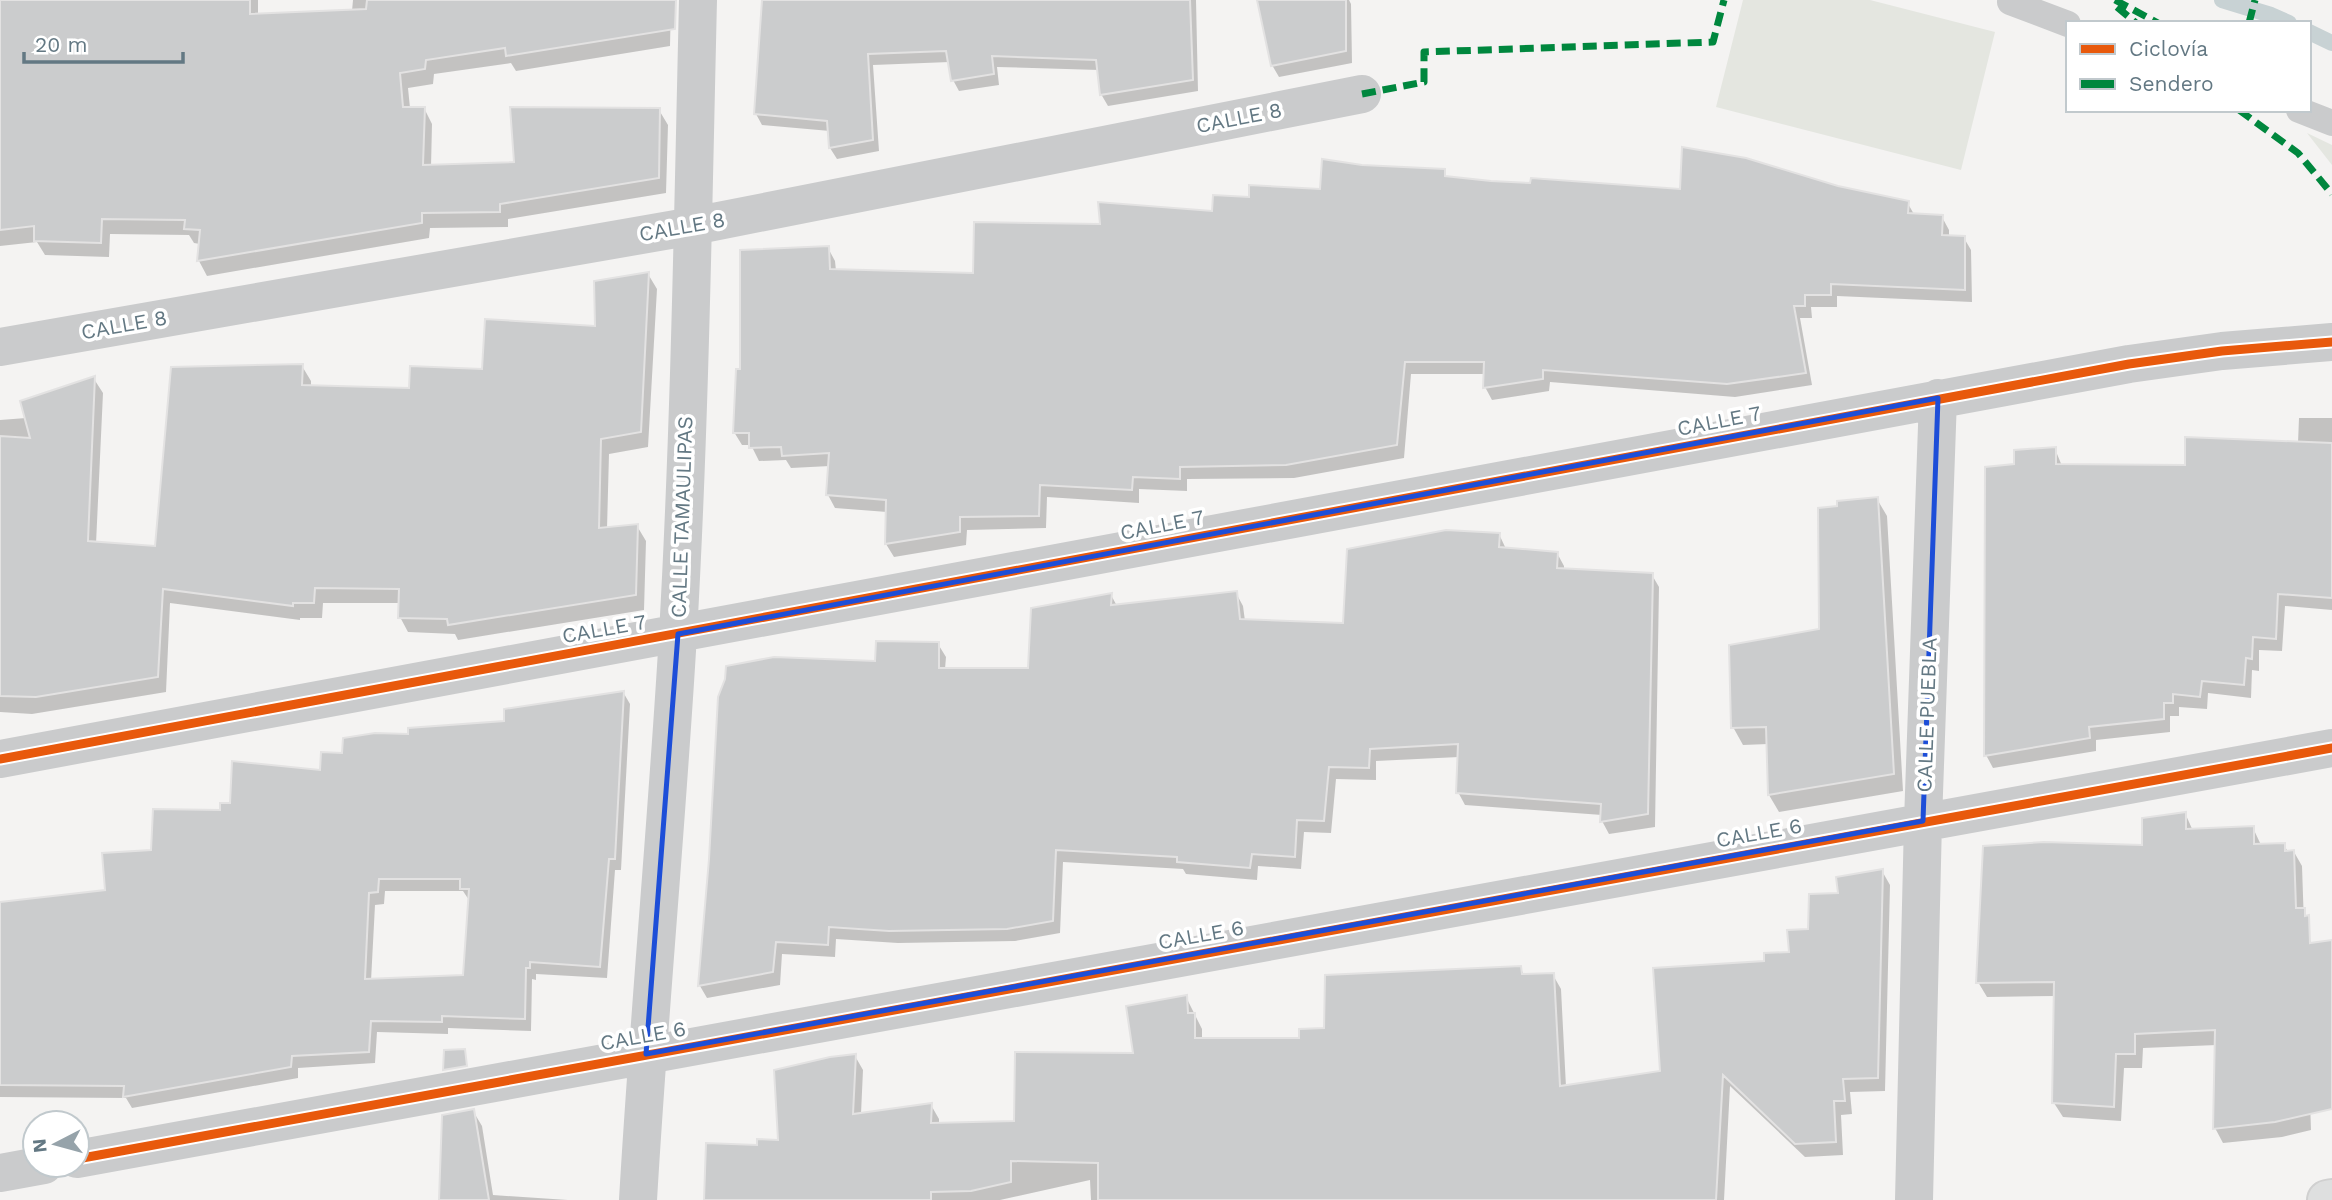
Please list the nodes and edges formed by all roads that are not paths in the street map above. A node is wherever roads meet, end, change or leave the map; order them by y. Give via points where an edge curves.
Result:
1 (698, 0) edge
2 (2010, 2) dead end
3 (2066, 22) edge
4 (1362, 94) dead end
5 (2304, 112) edge
6 (2332, 122) edge
7 (693, 226) junction
8 (2332, 342) edge
9 (0, 347) edge
10 (1938, 398) junction
11 (678, 634) junction
12 (2332, 748) edge
13 (0, 759) edge
14 (1923, 821) junction
15 (646, 1054) junction
16 (91, 1156) edge
17 (21, 1169) edge
18 (0, 1173) edge
19 (638, 1200) edge
20 (1914, 1200) edge

1 - 7 street, CALLE TAMAULIPAS
2 - 3 lane
4 - 7 street, CALLE 8
5 - 6 lane
7 - 9 street, CALLE 8
7 - 11 street, CALLE TAMAULIPAS
8 - 10 street, CALLE 7 via 2143,362
10 - 11 street, CALLE 7
10 - 14 street, CALLE PUEBLA
11 - 13 street, CALLE 7
11 - 15 street, CALLE TAMAULIPAS
12 - 14 street, CALLE 6
14 - 15 street, CALLE 6
14 - 20 street, CALLE PUEBLA
15 - 16 street, CALLE 6
15 - 19 street, CALLE TAMAULIPAS
17 - 18 street

